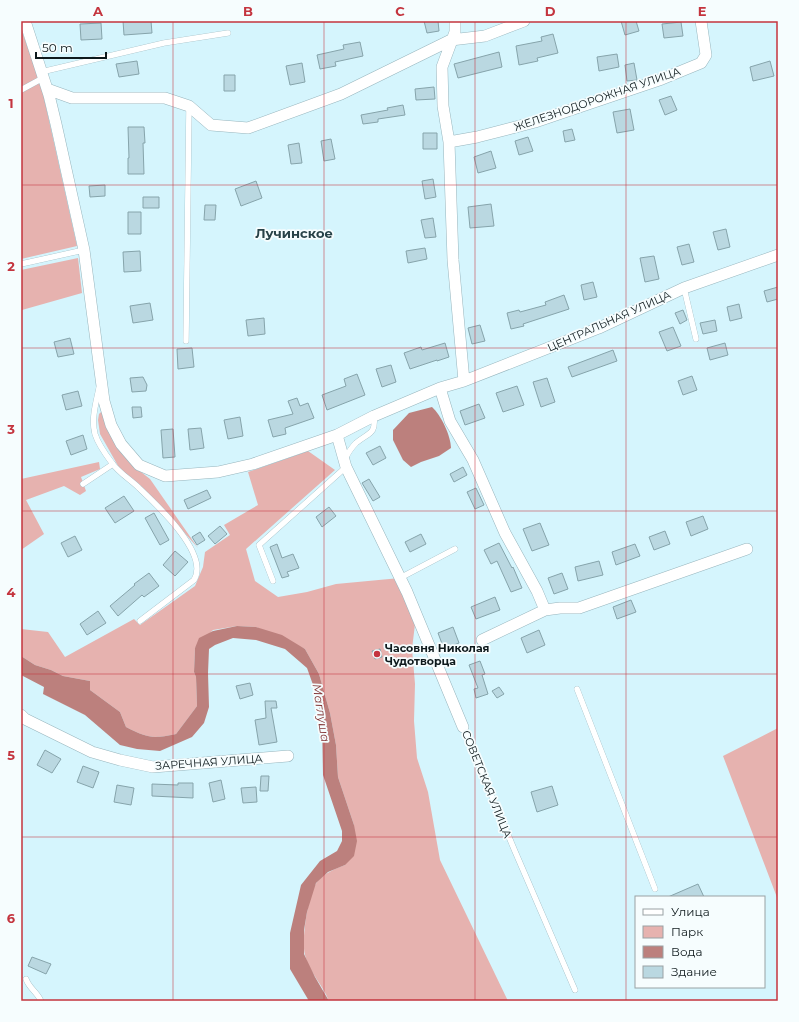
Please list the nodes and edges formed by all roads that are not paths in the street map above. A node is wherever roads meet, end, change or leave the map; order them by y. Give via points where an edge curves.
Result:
1 (25, 21) edge
2 (455, 21) edge
3 (524, 21) edge
4 (700, 21) edge
5 (228, 33) dead end
6 (451, 40) junction
7 (44, 80) junction
8 (21, 90) edge
9 (189, 106) junction
10 (449, 142) junction
11 (84, 250) junction
12 (778, 255) edge
13 (21, 264) edge
14 (684, 288) junction
15 (696, 339) dead end
16 (186, 341) dead end
17 (101, 378) junction
18 (464, 381) junction
19 (440, 388) junction
20 (374, 416) junction
21 (337, 435) junction
22 (346, 463) junction
23 (113, 464) junction
24 (83, 484) dead end
25 (455, 549) dead end
26 (747, 549) dead end
27 (400, 578) junction
28 (273, 581) dead end
29 (545, 610) junction
30 (140, 621) dead end
31 (482, 640) dead end
32 (577, 689) dead end
33 (21, 715) edge
34 (463, 727) joint
35 (288, 756) dead end
36 (656, 889) dead end
37 (26, 979) dead end
38 (575, 990) dead end
39 (42, 1001) edge

1 - 7 street
2 - 6 street via 455,32
3 - 6 street via 485,36
4 - 10 street, ЖЕЛЕЗНОДОРОЖНАЯ УЛИЦА via 706,55 701,63 662,79 535,122
5 - 7 lane via 164,43
6 - 9 street via 341,94 248,128 211,125
6 - 10 street via 442,68 443,106
7 - 8 lane
7 - 9 street via 72,98 165,98
7 - 11 street
9 - 16 lane
10 - 18 street via 453,260
11 - 13 lane
11 - 17 street
12 - 14 street, ЦЕНТРАЛЬНАЯ УЛИЦА
14 - 15 lane
14 - 18 street, ЦЕНТРАЛЬНАЯ УЛИЦА via 599,328
17 - 21 street, ЦЕНТРАЛЬНАЯ УЛИЦА via 104,401 121,444 139,465 165,476 218,472 253,464
17 - 23 lane via 94,416 95,434
18 - 19 street, ЦЕНТРАЛЬНАЯ УЛИЦА
19 - 20 street, ЦЕНТРАЛЬНАЯ УЛИЦА
19 - 29 street via 450,421 473,460 505,533
20 - 21 street, ЦЕНТРАЛЬНАЯ УЛИЦА
20 - 22 lane via 375,427 355,444
21 - 22 street
22 - 27 street
22 - 28 lane via 259,546
23 - 24 lane
23 - 30 lane via 174,525 193,551 198,567 194,580
25 - 27 lane
26 - 29 street via 579,608
27 - 34 street, СОВЕТСКАЯ УЛИЦА
29 - 31 street
32 - 36 lane
33 - 35 street, ЗАРЕЧНАЯ УЛИЦА via 92,752 153,767
34 - 38 lane, СОВЕТСКАЯ УЛИЦА
37 - 39 lane via 28,986

